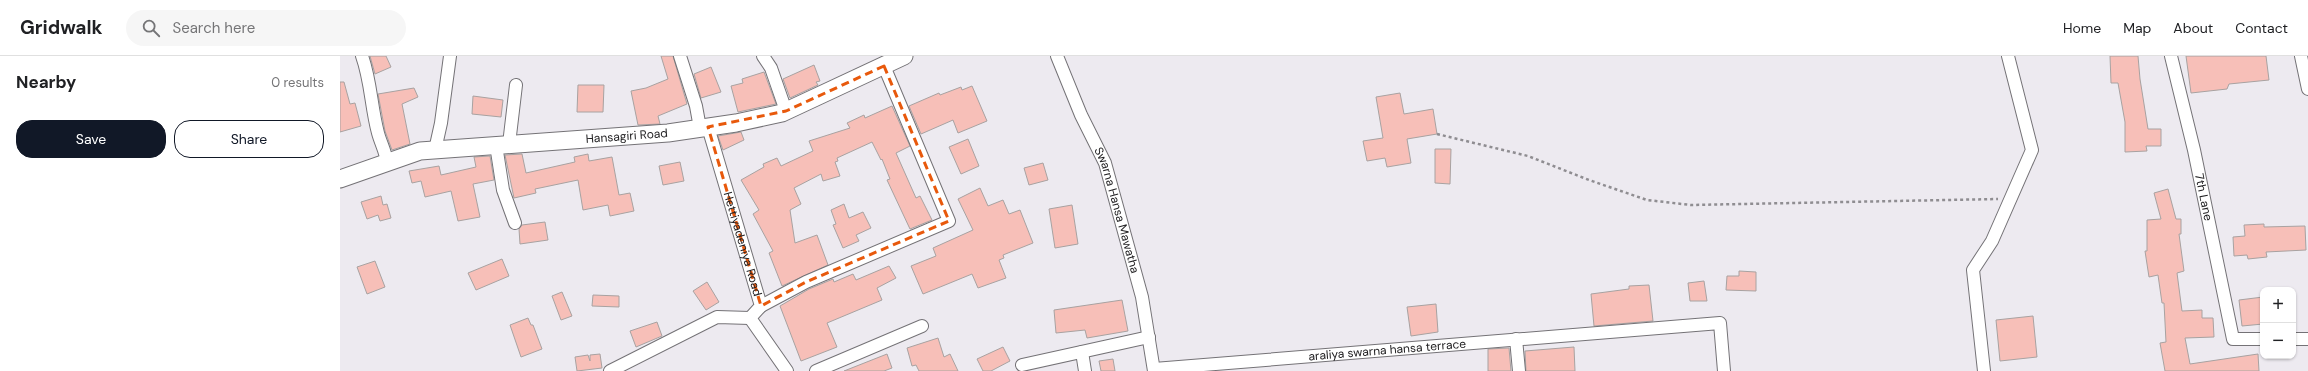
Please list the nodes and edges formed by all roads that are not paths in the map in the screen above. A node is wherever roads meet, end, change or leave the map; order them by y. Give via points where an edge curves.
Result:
1 (362, 56) edge
2 (450, 56) edge
3 (680, 56) edge
4 (763, 56) edge
5 (1057, 56) edge
6 (2008, 56) edge
7 (2171, 56) edge
8 (2300, 56) edge
9 (893, 60) edge
10 (516, 85) dead end
11 (2308, 89) edge
12 (786, 111) junction
13 (704, 128) junction
14 (503, 145) junction
15 (435, 150) junction
16 (387, 163) junction
17 (340, 179) edge
18 (515, 223) dead end
19 (761, 306) junction
20 (750, 318) junction
21 (922, 326) dead end
22 (1149, 337) junction
23 (2260, 339) edge
24 (2296, 339) edge
25 (2308, 339) edge
26 (1516, 340) junction
27 (1082, 352) junction
28 (1022, 365) dead end
29 (1258, 366) edge
30 (1154, 370) edge
31 (610, 371) edge
32 (787, 371) edge
33 (816, 371) edge
34 (1085, 371) edge
35 (1519, 371) edge
36 (1724, 371) edge
37 (1984, 371) edge

1 - 16 street via 369,75 378,134 386,150
2 - 15 street
3 - 13 street, Hettiyadeniya Road
4 - 12 street via 771,68
5 - 22 street, Swarna Hansa Mawatha via 1105,163 1125,228
6 - 37 street via 2032,150 1992,242 1973,270
7 - 23 street, 7th Lane via 2194,150 2233,338
8 - 11 street
9 - 12 street, Hansagiri Road
9 - 19 street via 949,221 806,282
10 - 14 street
12 - 13 street, Hansagiri Road
13 - 14 street, Hansagiri Road via 598,140
13 - 19 street, Hettiyadeniya Road
14 - 15 street, Hansagiri Road
14 - 18 street via 503,190
15 - 16 street, Hansagiri Road via 420,151
16 - 17 street, Hansagiri Road
19 - 20 street, Hettiyadeniya Road
20 - 31 street via 718,318
20 - 32 street
21 - 33 street
22 - 27 street
22 - 30 street, Swarna Hansa Mawatha
24 - 25 street
26 - 29 street, araliya swarna hansa terrace
26 - 35 street
26 - 36 street, araliya swarna hansa terrace via 1720,323
27 - 28 street
27 - 34 street
29 - 30 street, araliya swarna hansa terrace

